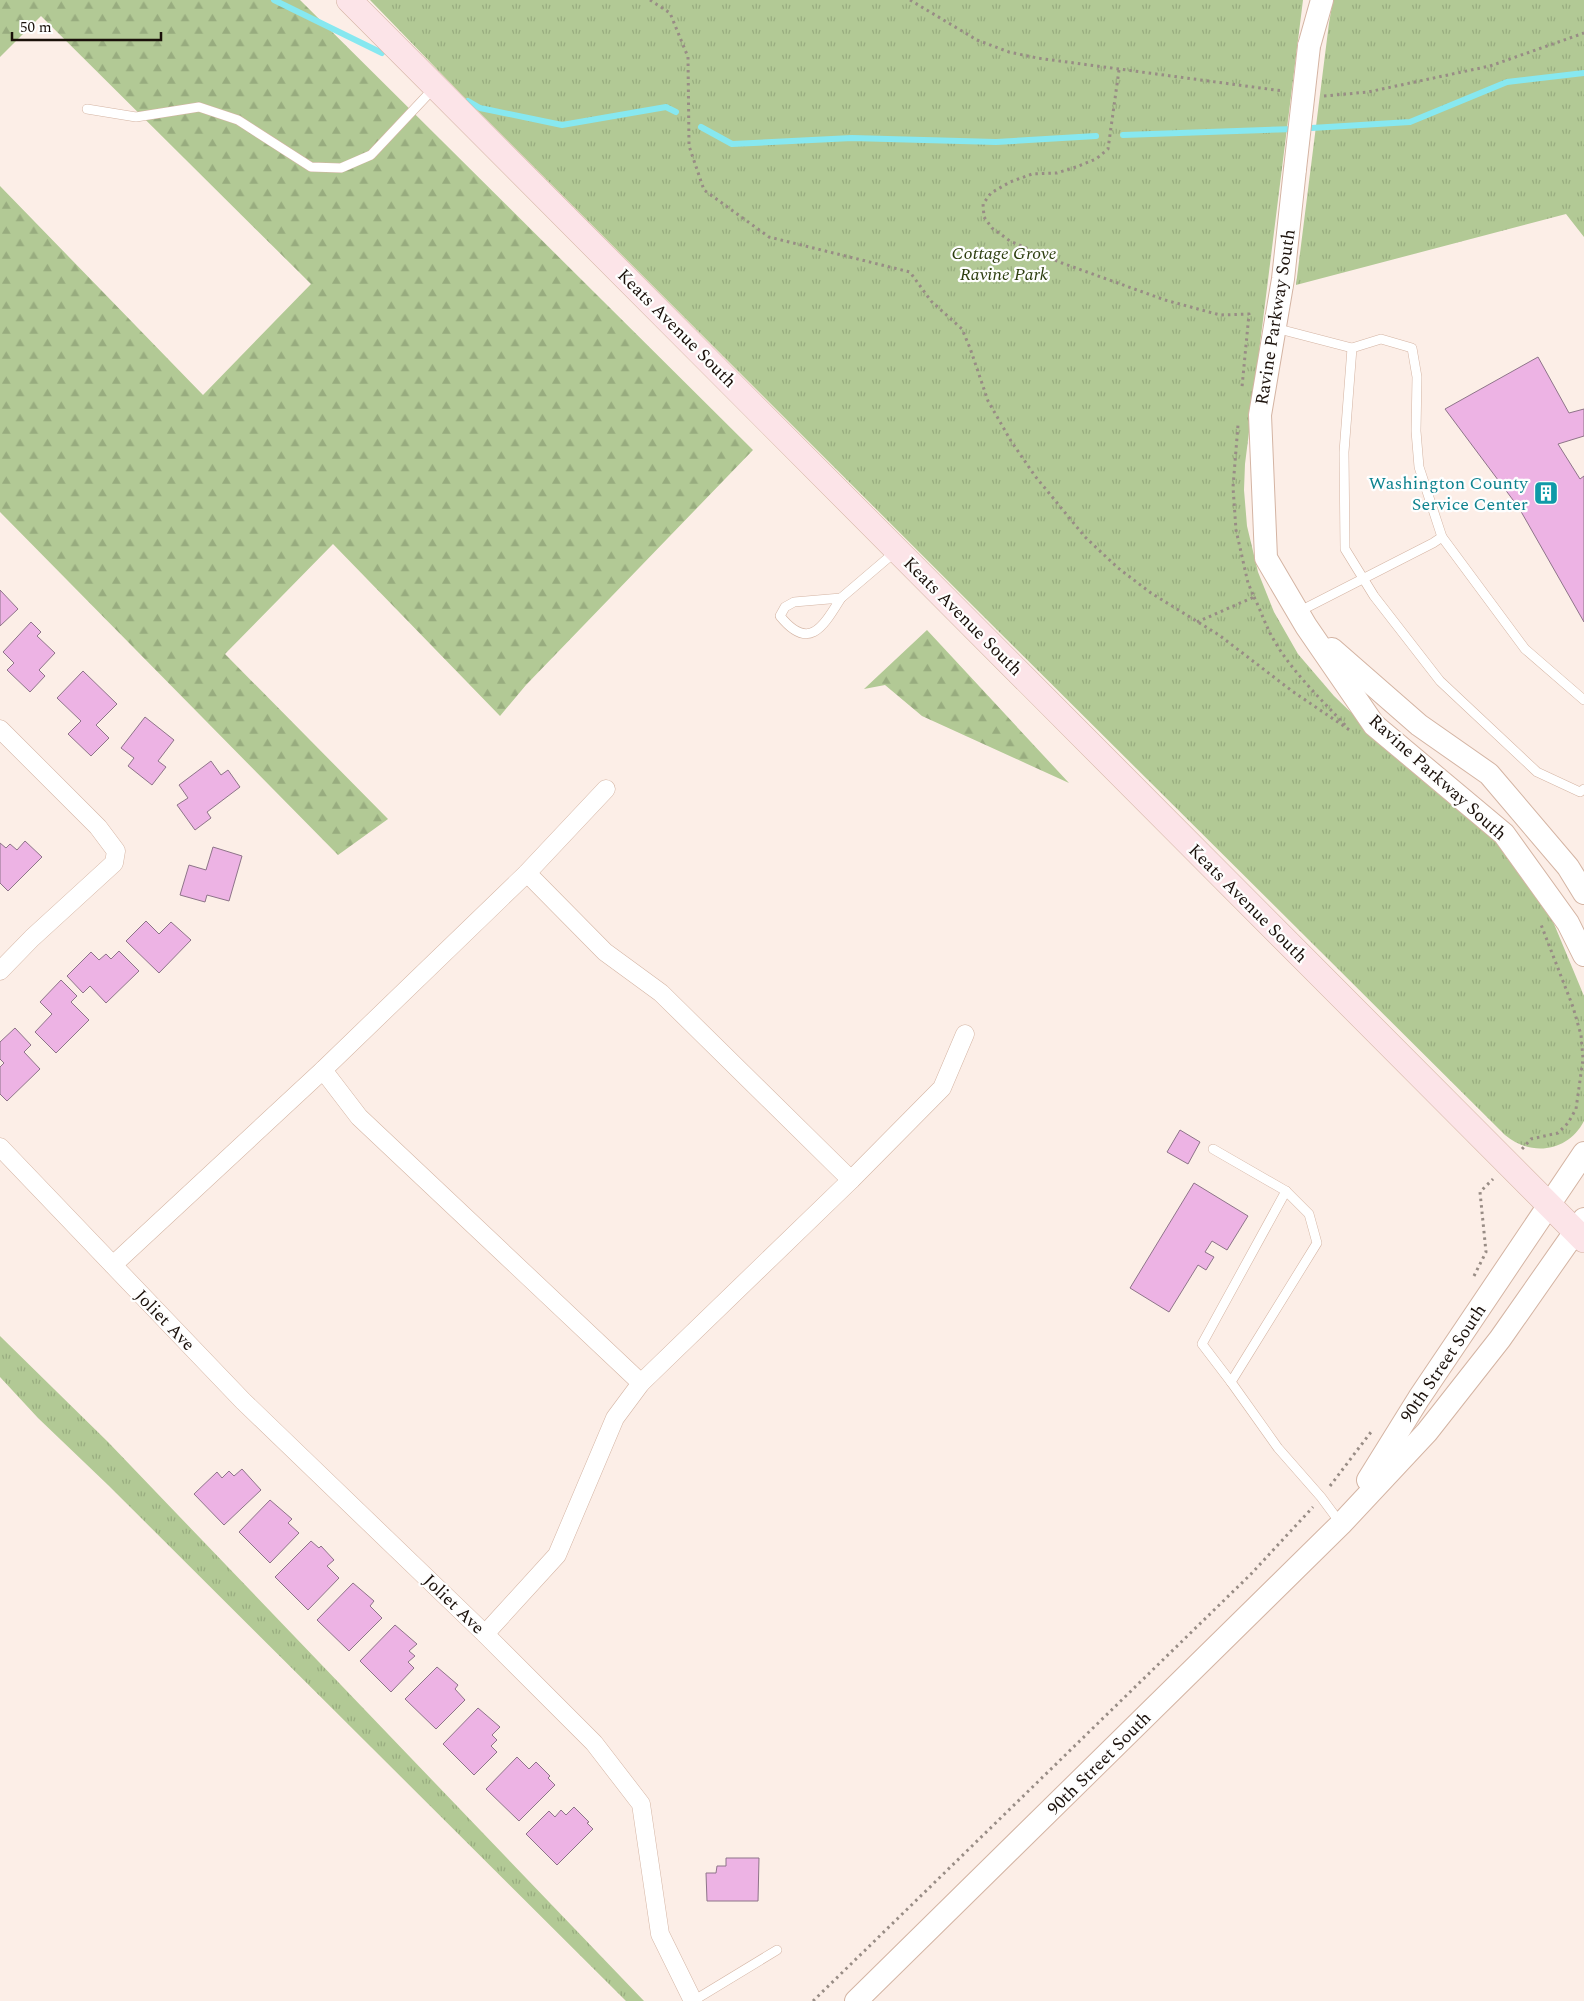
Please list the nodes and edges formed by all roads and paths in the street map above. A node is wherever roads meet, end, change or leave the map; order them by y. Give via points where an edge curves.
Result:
1 (348, 0) edge
2 (650, 0) edge
3 (910, 0) edge
4 (1322, 0) edge
5 (1584, 33) edge
6 (1119, 70) junction
7 (435, 87) junction
8 (1292, 92) dead end
9 (1319, 96) dead end
10 (87, 109) dead end
11 (1275, 328) junction
12 (1352, 348) junction
13 (1241, 390) dead end
14 (1238, 419) dead end
15 (1442, 537) junction
16 (897, 550) junction
17 (1364, 579) junction
18 (1254, 597) junction
19 (840, 598) junction
20 (1302, 619) junction
21 (1197, 622) junction
22 (1584, 700) edge
23 (0, 729) edge
24 (606, 789) dead end
25 (1584, 789) edge
26 (527, 873) junction
27 (1584, 893) edge
28 (1540, 921) dead end
29 (1584, 954) edge
30 (0, 971) edge
31 (965, 1034) dead end
32 (323, 1070) junction
33 (0, 1147) edge
34 (1213, 1149) dead end
35 (1584, 1154) edge
36 (1508, 1163) junction
37 (851, 1180) junction
38 (1286, 1191) junction
39 (1550, 1205) junction
40 (1581, 1230) edge
41 (113, 1265) junction
42 (1470, 1284) dead end
43 (1231, 1382) junction
44 (641, 1383) junction
45 (1375, 1426) dead end
46 (1321, 1497) junction
47 (1341, 1524) junction
48 (485, 1634) junction
49 (777, 1950) dead end
50 (693, 2001) edge
51 (813, 2001) edge
52 (856, 2001) edge

1 - 7 main road, Keats Avenue South
2 - 21 path via 670,13 688,57 689,146 704,190 769,237 910,272 931,301 962,330 988,401 1020,455 1058,507 1118,568 1151,594
3 - 6 path via 977,40 1009,52
4 - 11 street, Ravine Parkway South, bridge via 1309,46 1284,279
5 - 9 path via 1490,66 1368,92
6 - 8 path
6 - 13 path via 1108,148 1096,159 1076,167 1032,174 1010,182 991,193 984,204 984,217 992,228 1010,240 1062,263 1165,300 1220,315 1249,314
7 - 10 lane via 371,155 341,168 311,167 238,120 199,107 136,117
7 - 16 main road, Keats Avenue South
11 - 12 lane
11 - 20 street, Ravine Parkway South via 1260,415 1266,558
12 - 15 lane via 1381,339 1412,348 1419,467
12 - 17 lane via 1344,452 1345,549
14 - 18 path via 1233,487 1236,530
15 - 17 lane
15 - 22 lane via 1525,649
16 - 19 lane
16 - 36 main road, Keats Avenue South
17 - 20 lane
17 - 25 lane via 1440,681 1537,772 1580,792
18 - 21 path
18 - 21 path via 1270,633 1286,658 1352,731
19 - 19 lane via 824,625 812,634 802,634 789,628 780,616 785,607 794,602
20 - 27 street, Ravine Parkway South via 1419,724 1489,774 1568,867
20 - 29 street, Ravine Parkway South via 1374,725 1504,834 1568,922
23 - 30 street via 98,827 116,851 114,863
24 - 26 street
26 - 32 street
26 - 37 street via 605,952 661,993
28 - 36 path via 1574,1007 1583,1059 1576,1109 1568,1123 1558,1133 1531,1139
31 - 37 street via 942,1088
32 - 41 street
32 - 44 street via 359,1117
33 - 41 street, Joliet Ave
34 - 38 lane
35 - 39 street
36 - 39 main road, Keats Avenue South
36 - 42 path via 1480,1192 1486,1252
37 - 44 street
38 - 43 lane via 1202,1344
38 - 43 lane via 1309,1214 1317,1242
39 - 40 main road, Keats Avenue South
39 - 47 street, 90th Street South via 1419,1398
40 - 47 street, 90th Street South via 1427,1432
41 - 48 street, Joliet Ave via 243,1401
43 - 46 lane via 1278,1448
44 - 48 street via 615,1418 557,1555
45 - 46 path
46 - 47 lane
46 - 51 path via 1251,1574
47 - 52 street, 90th Street South
48 - 50 street, Joliet Ave via 594,1743 641,1804 660,1934
49 - 50 lane

